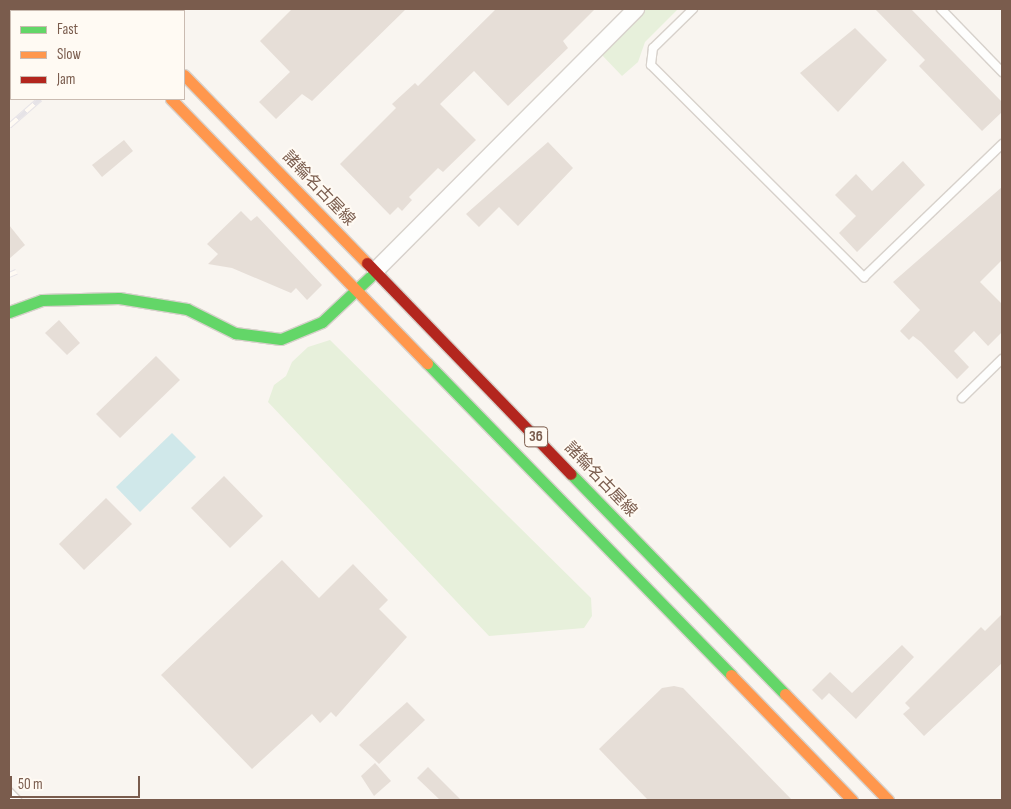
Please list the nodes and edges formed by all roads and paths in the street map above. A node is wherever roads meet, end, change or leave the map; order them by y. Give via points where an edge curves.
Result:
1 (636, 9) edge
2 (693, 9) edge
3 (941, 9) edge
4 (1002, 72) edge
5 (185, 76) edge
6 (172, 100) edge
7 (1002, 144) edge
8 (375, 271) junction
9 (359, 292) junction
10 (9, 312) edge
11 (1002, 359) edge
12 (962, 398) dead end
13 (9, 792) edge
14 (17, 800) edge
15 (852, 800) edge
16 (888, 800) edge

1 - 8 street
2 - 7 lane via 653,48 651,65 864,277
3 - 4 lane
5 - 8 main road, 諸輪名古屋線 / 36
6 - 9 main road, 36
8 - 9 main road
8 - 16 main road, 諸輪名古屋線 / 36
9 - 10 main road via 322,322 281,339 235,332 186,309 120,298 42,300
9 - 15 main road, 36
11 - 12 lane
13 - 14 lane

